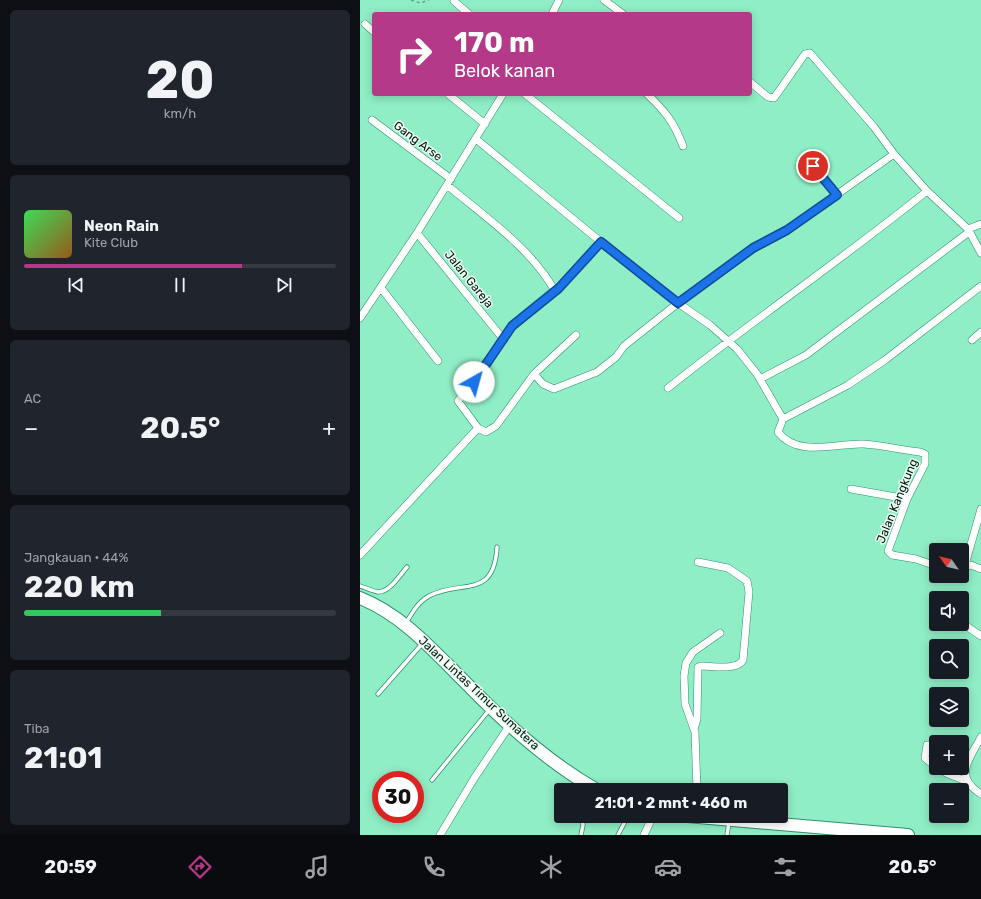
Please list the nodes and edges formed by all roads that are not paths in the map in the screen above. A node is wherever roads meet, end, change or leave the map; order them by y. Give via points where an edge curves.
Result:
1 (559, 0) edge
2 (604, 0) edge
3 (454, 1) dead end
4 (467, 12) edge
5 (553, 12) edge
6 (620, 12) edge
7 (365, 24) dead end
8 (372, 30) edge
9 (752, 84) edge
10 (450, 96) edge
11 (502, 96) edge
12 (528, 96) edge
13 (649, 96) edge
14 (372, 120) dead end
15 (484, 124) junction
16 (476, 139) junction
17 (683, 146) dead end
18 (894, 154) junction
19 (805, 157) dead end
20 (449, 182) junction
21 (927, 190) junction
22 (837, 195) junction
23 (679, 218) dead end
24 (981, 224) edge
25 (969, 231) junction
26 (417, 233) junction
27 (601, 242) junction
28 (981, 253) edge
29 (981, 286) edge
30 (381, 288) junction
31 (555, 291) junction
32 (678, 303) junction
33 (360, 318) edge
34 (981, 332) edge
35 (576, 335) dead end
36 (504, 340) junction
37 (972, 340) dead end
38 (727, 341) junction
39 (438, 360) dead end
40 (534, 374) junction
41 (760, 379) junction
42 (668, 388) dead end
43 (784, 419) junction
44 (478, 428) junction
45 (851, 489) dead end
46 (907, 499) junction
47 (981, 509) edge
48 (497, 547) dead end
49 (969, 547) edge
50 (360, 554) edge
51 (698, 562) dead end
52 (929, 564) edge
53 (969, 565) edge
54 (407, 567) dead end
55 (981, 569) edge
56 (360, 586) edge
57 (360, 598) edge
58 (405, 624) junction
59 (969, 628) edge
60 (720, 633) dead end
61 (981, 636) edge
62 (425, 641) junction
63 (378, 694) dead end
64 (491, 708) junction
65 (510, 726) junction
66 (694, 729) junction
67 (981, 737) edge
68 (927, 745) dead end
69 (929, 761) edge
70 (951, 775) edge
71 (432, 780) dead end
72 (966, 781) junction
73 (582, 783) edge
74 (697, 783) edge
75 (981, 794) edge
76 (584, 823) edge
77 (624, 823) edge
78 (650, 823) edge
79 (728, 823) edge
80 (770, 823) edge
81 (882, 834) edge
82 (440, 835) edge
83 (581, 835) edge
84 (618, 835) edge
85 (644, 835) edge
86 (727, 835) edge
87 (908, 835) edge

1 - 5 street
2 - 6 street
3 - 4 street
7 - 8 street
9 - 18 street via 768,97 774,98 805,54 810,53
10 - 15 street
11 - 15 street
12 - 23 street
13 - 17 street via 674,123
14 - 20 street, Gang Arse
15 - 16 street
16 - 20 street
16 - 27 street
18 - 21 street
18 - 22 street
19 - 22 street
20 - 26 street
20 - 31 street, Gang Arse via 538,265
21 - 25 street
21 - 38 street
22 - 32 street via 787,230 753,248
24 - 25 street
25 - 28 street
25 - 41 street via 806,355
26 - 30 street
26 - 36 street, Jalan Gareja
27 - 31 street
27 - 32 street
29 - 43 street via 920,335 848,385
30 - 33 street
30 - 39 street
31 - 36 street via 518,320
32 - 38 street via 710,325
32 - 40 street via 624,346 616,357 597,372 554,389 543,384
34 - 37 street
35 - 40 street
36 - 44 street via 458,401
38 - 41 street via 749,363
38 - 42 street
40 - 44 street via 496,426 486,432
41 - 43 street
43 - 46 street, Jalan Kangkung via 778,432 789,442 800,446 819,448 863,444 923,453 926,458 925,464
44 - 50 street
45 - 46 street
46 - 52 street, Jalan Kangkung via 888,553
47 - 49 street
48 - 58 lane via 494,570 483,582 428,596 415,607
51 - 66 street via 733,570 746,578 749,592 743,660 736,666 698,667 697,719
53 - 55 street
54 - 56 lane via 390,587 383,591 378,592
57 - 58 highway, Jalan Lintas Timur Sumatera via 374,603
58 - 62 highway, Jalan Lintas Timur Sumatera
59 - 61 street
60 - 66 street via 693,652 686,663 685,704
62 - 63 lane
62 - 64 highway, Jalan Lintas Timur Sumatera
64 - 65 highway, Jalan Lintas Timur Sumatera
64 - 71 lane
65 - 73 highway, Jalan Lintas Timur Sumatera
65 - 82 street
66 - 74 street
67 - 72 street via 965,768
68 - 69 street via 925,758
70 - 72 street
72 - 75 street
76 - 83 lane
77 - 84 lane
78 - 85 street
79 - 86 lane
80 - 81 highway
81 - 87 highway

